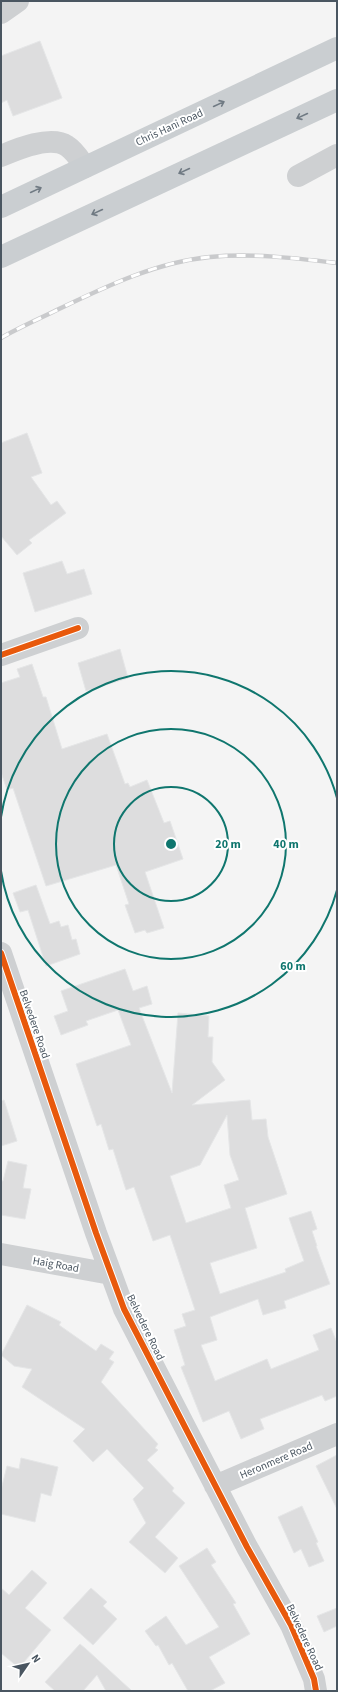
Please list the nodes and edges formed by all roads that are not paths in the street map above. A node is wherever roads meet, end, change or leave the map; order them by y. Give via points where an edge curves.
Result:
1 (18, 1) edge
2 (1, 13) edge
3 (337, 48) edge
4 (337, 100) edge
5 (337, 155) edge
6 (1, 156) edge
7 (85, 167) junction
8 (298, 176) dead end
9 (1, 206) edge
10 (1, 257) edge
11 (78, 628) dead end
12 (1, 655) edge
13 (1, 953) edge
14 (7, 989) edge
15 (1, 1254) edge
16 (111, 1274) junction
17 (337, 1434) edge
18 (215, 1486) junction
19 (316, 1691) edge

1 - 2 street
7 -> 3 main road, Chris Hani Road
4 -> 10 main road
5 - 8 street
6 - 7 street via 41,143 59,142 75,153
9 -> 7 main road, Chris Hani Road
11 - 12 street
13 - 14 street, Belvedere Road
14 - 16 street, Belvedere Road
15 - 16 street, Haig Road
16 - 18 street, Belvedere Road via 124,1309
17 - 18 street, Heronmere Road
18 - 19 street, Belvedere Road via 291,1625 314,1679

